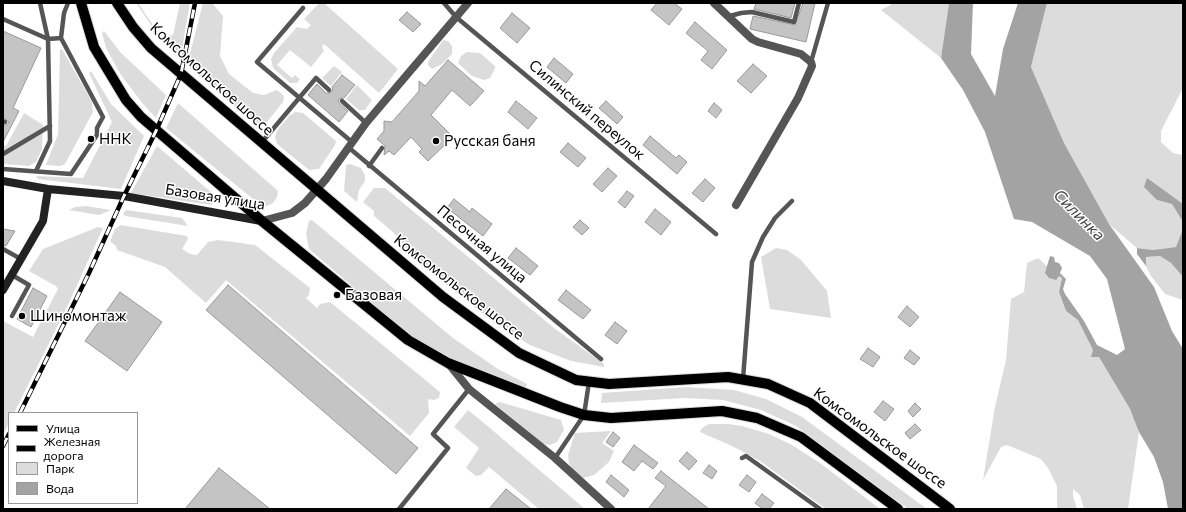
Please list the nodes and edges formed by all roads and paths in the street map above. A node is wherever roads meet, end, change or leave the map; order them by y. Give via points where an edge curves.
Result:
1 (40, 3) edge
2 (68, 3) edge
3 (81, 3) edge
4 (117, 3) edge
5 (444, 3) edge
6 (468, 3) edge
7 (714, 3) edge
8 (799, 3) edge
9 (828, 3) edge
10 (303, 8) dead end
11 (730, 16) junction
12 (456, 17) junction
13 (3, 19) edge
14 (61, 38) junction
15 (48, 39) junction
16 (811, 62) junction
17 (329, 90) dead end
18 (299, 98) junction
19 (342, 101) dead end
20 (366, 123) junction
21 (50, 126) junction
22 (261, 143) junction
23 (350, 145) junction
24 (382, 148) dead end
25 (3, 154) edge
26 (369, 166) junction
27 (3, 169) edge
28 (36, 171) junction
29 (3, 181) edge
30 (48, 189) junction
31 (316, 191) junction
32 (792, 201) dead end
33 (736, 205) dead end
34 (262, 221) junction
35 (716, 234) dead end
36 (3, 249) edge
37 (21, 259) junction
38 (12, 275) junction
39 (3, 290) edge
40 (12, 316) dead end
41 (601, 359) dead end
42 (448, 364) junction
43 (743, 379) junction
44 (589, 382) junction
45 (468, 389) junction
46 (584, 415) junction
47 (555, 458) junction
48 (742, 458) dead end
49 (399, 509) edge
50 (611, 509) edge
51 (820, 509) edge
52 (898, 509) edge
53 (950, 509) edge

1 - 15 lane
2 - 14 lane
3 - 34 main road via 94,47 126,100 156,131
4 - 22 main road, Комсомольское шоссе via 151,48
5 - 12 lane, Силинский переулок
6 - 12 street, Базовая улица
7 - 11 street
8 - 11 lane via 794,22 752,12
9 - 16 lane
10 - 18 lane, Песочная улица via 257,62
11 - 16 street via 752,39 801,54
12 - 20 street, Базовая улица
12 - 35 lane, Силинский переулок
13 - 15 lane
14 - 15 lane
14 - 28 lane via 103,117 97,128 97,135 72,174
15 - 21 lane
16 - 33 street via 812,66 798,98
17 - 18 lane via 316,78
18 - 22 lane
18 - 23 lane, Песочная улица
19 - 20 lane
20 - 23 street, Базовая улица
21 - 25 lane
21 - 28 lane via 50,141
22 - 31 main road, Комсомольское шоссе
23 - 26 lane, Песочная улица
23 - 31 street, Базовая улица
24 - 26 lane
26 - 41 lane, Песочная улица
27 - 28 lane
29 - 30 street, Базовая улица
30 - 34 street, Базовая улица via 124,196
30 - 37 street via 42,221
31 - 34 street, Базовая улица via 292,213
31 - 44 main road, Комсомольское шоссе via 483,328 519,353 548,368 576,380
32 - 43 lane via 775,218 752,262
34 - 42 main road via 408,340
36 - 37 lane
37 - 38 street
38 - 39 street
38 - 40 lane via 29,285
42 - 45 street
42 - 46 main road
43 - 44 main road, Комсомольское шоссе via 709,378 609,384
43 - 53 main road, Комсомольское шоссе via 768,384 810,403
44 - 46 lane
45 - 47 street
45 - 49 lane via 433,434 448,448
46 - 47 lane
46 - 52 main road via 611,418 722,412 757,418 801,437
47 - 50 street
48 - 51 lane via 746,456

